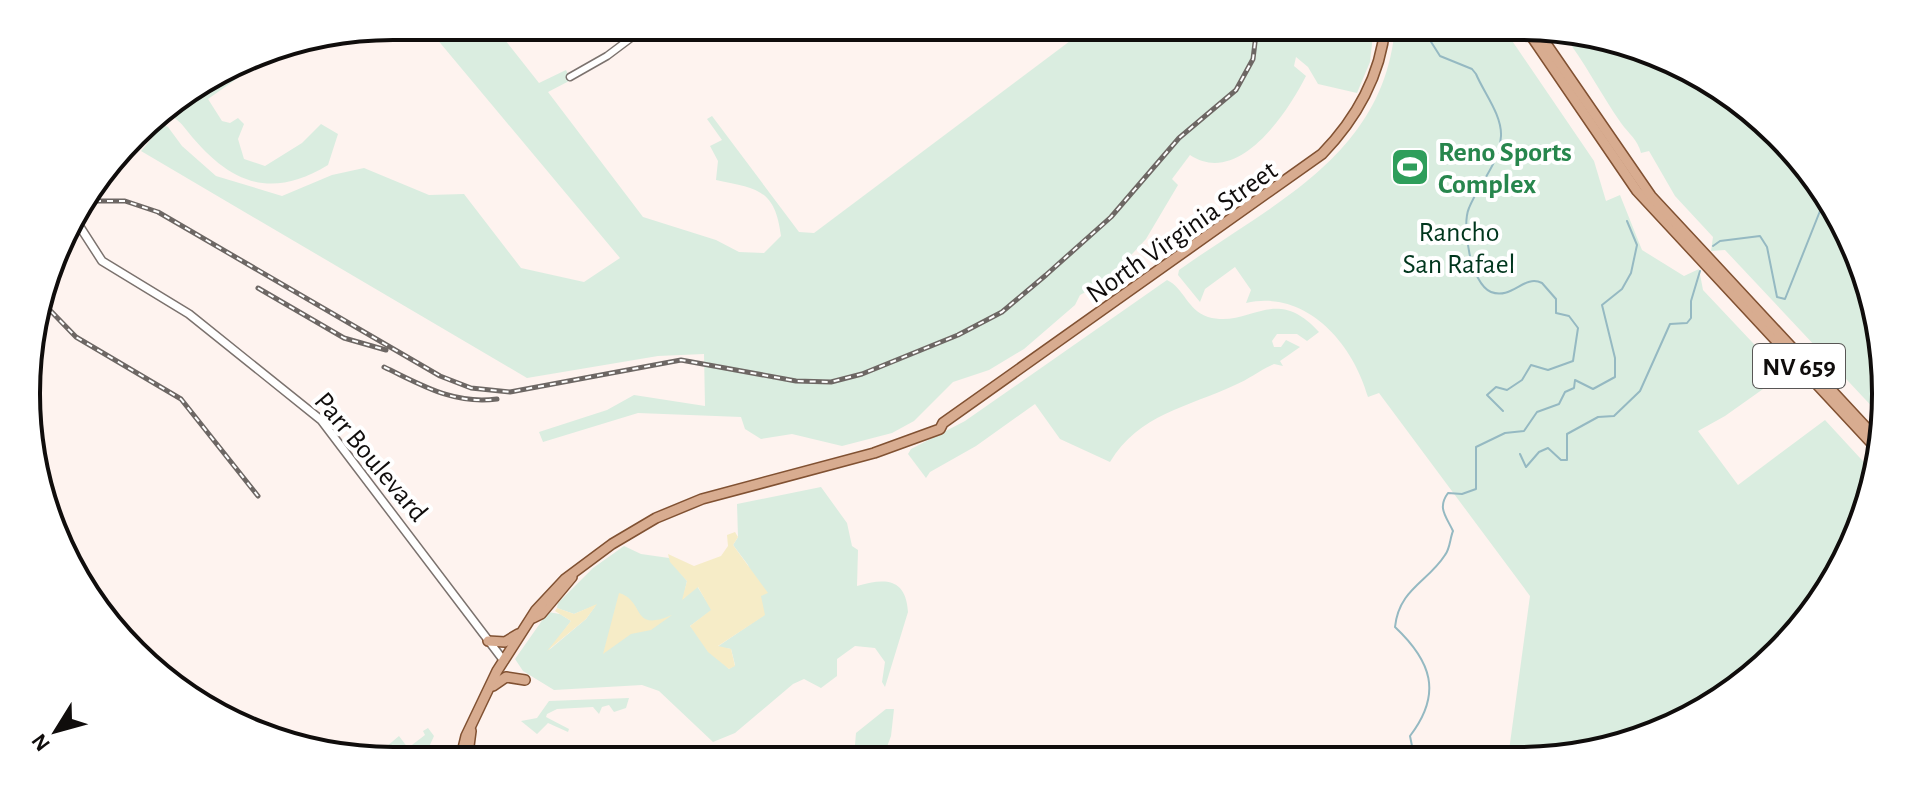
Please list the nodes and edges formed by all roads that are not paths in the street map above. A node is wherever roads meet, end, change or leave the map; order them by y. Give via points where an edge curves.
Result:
1 (628, 40) edge
2 (1382, 40) edge
3 (1535, 41) edge
4 (1544, 41) edge
5 (570, 77) dead end
6 (1602, 134) junction
7 (80, 229) edge
8 (1726, 282) junction
9 (1870, 431) edge
10 (1869, 440) edge
11 (524, 629) junction
12 (488, 641) junction
13 (504, 661) junction
14 (525, 680) dead end
15 (488, 691) junction
16 (471, 731) junction
17 (463, 747) edge
18 (469, 747) edge

1 - 5 street
2 - 11 main road, North Virginia Street via 1364,96 1318,158 943,423 874,453 678,508 623,536 572,577
3 - 6 main road, NV 659
4 - 6 main road, NV 659
6 - 8 main road, NV 659 via 1637,191
7 - 12 main road, Parr Boulevard via 103,263 189,314 321,420
8 - 9 main road, NV 659
8 - 10 main road, NV 659
11 - 12 main road via 505,642
11 - 13 main road, North Virginia Street
12 - 13 main road, Parr Boulevard
13 - 15 main road, North Virginia Street
14 - 15 main road via 506,677
15 - 16 main road, North Virginia Street
16 - 17 main road, North Virginia Street
16 - 18 main road, North Virginia Street

